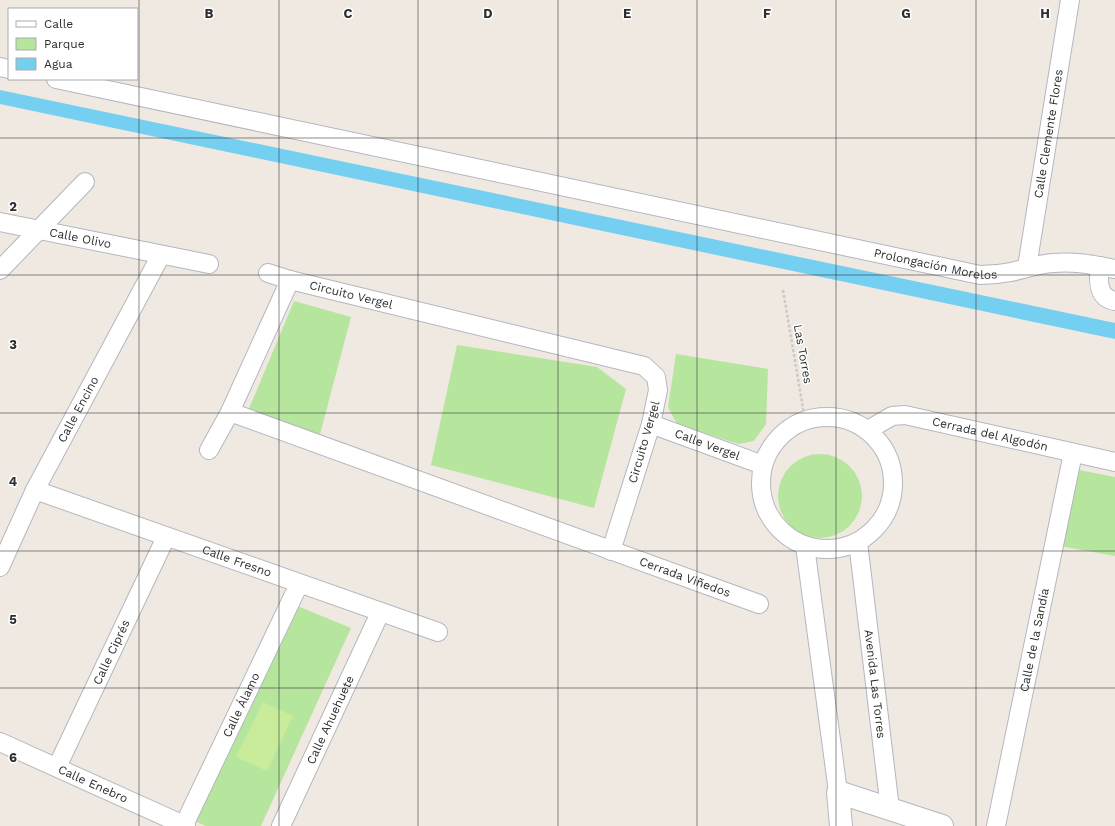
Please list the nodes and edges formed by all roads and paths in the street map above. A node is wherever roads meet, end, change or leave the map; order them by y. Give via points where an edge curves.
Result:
1 (1070, 0) edge
2 (61, 80) edge
3 (84, 182) dead end
4 (0, 222) edge
5 (37, 230) junction
6 (161, 255) junction
7 (209, 264) dead end
8 (1027, 267) junction
9 (1107, 268) edge
10 (0, 270) edge
11 (268, 273) dead end
12 (290, 280) junction
13 (783, 290) dead end
14 (1115, 301) edge
15 (230, 412) junction
16 (805, 420) junction
17 (651, 424) junction
18 (868, 430) junction
19 (209, 450) dead end
20 (1072, 453) junction
21 (1115, 462) edge
22 (763, 465) junction
23 (35, 490) junction
24 (166, 537) junction
25 (858, 542) junction
26 (804, 546) junction
27 (611, 550) junction
28 (0, 567) edge
29 (298, 584) junction
30 (759, 604) dead end
31 (380, 613) junction
32 (438, 632) dead end
33 (0, 742) edge
34 (56, 767) junction
35 (838, 792) junction
36 (891, 818) edge
37 (185, 825) edge
38 (281, 826) edge
39 (841, 826) edge
40 (942, 826) edge
41 (996, 826) edge

1 - 8 street, Calle Clemente Flores
2 - 8 street, Prolongación Morelos via 980,274 998,275
3 - 5 street
4 - 5 street, Calle Olivo
5 - 6 street, Calle Olivo
5 - 10 street
6 - 7 street, Calle Olivo
6 - 23 street, Calle Encino
8 - 9 street, Prolongación Morelos via 1079,262
9 - 14 street via 1098,284 1102,294
11 - 12 street, Circuito Vergel
12 - 15 street
12 - 17 street, Circuito Vergel via 644,366 656,377 658,390
13 - 16 path, Las Torres
15 - 19 street
15 - 27 street
16 - 18 street via 827,416 849,420
16 - 22 street via 787,430 772,445
17 - 22 street, Calle Vergel
17 - 27 street, Circuito Vergel
18 - 20 street, Cerrada del Algodón via 892,416 905,415
18 - 25 street via 883,446 892,467 894,488 888,510 875,529
20 - 21 street, Cerrada del Algodón
20 - 41 street, Calle de la Sandía
22 - 26 street via 760,485 764,504 773,522 787,536
23 - 24 street, Calle Fresno
23 - 28 street, Calle Encino
24 - 29 street, Calle Fresno
24 - 34 street, Calle Ciprés
25 - 26 street via 840,548
25 - 36 street, Avenida Las Torres
26 - 35 street
27 - 30 street, Cerrada Viñedos
29 - 31 street, Calle Fresno
29 - 37 street, Calle Álamo
31 - 32 street, Calle Fresno
31 - 38 street, Calle Ahuehuete
33 - 34 street, Calle Enebro
34 - 37 street, Calle Enebro
35 - 36 street
35 - 39 street
36 - 40 street

